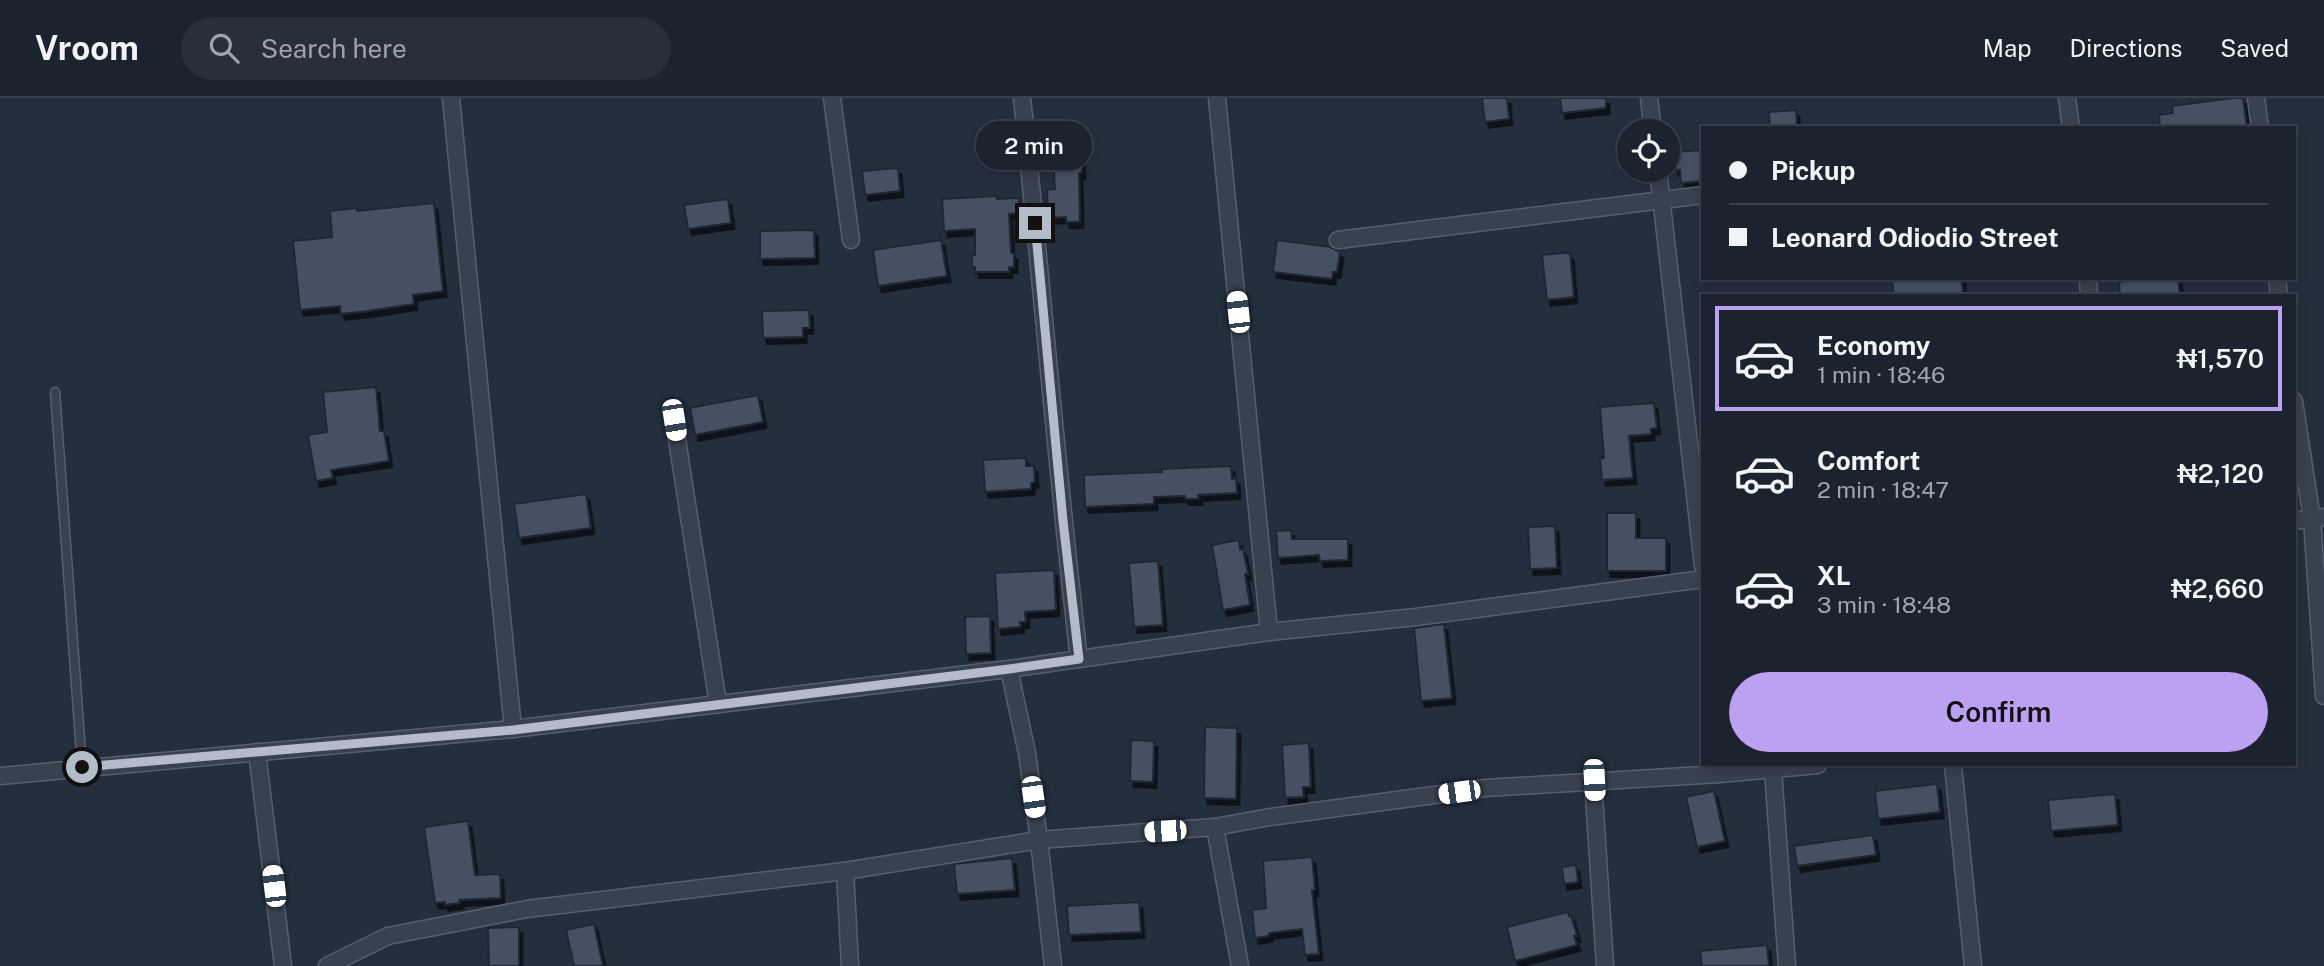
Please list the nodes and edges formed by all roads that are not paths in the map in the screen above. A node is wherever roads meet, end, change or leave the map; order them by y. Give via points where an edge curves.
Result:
1 (451, 98) edge
2 (832, 98) edge
3 (1022, 98) edge
4 (1217, 98) edge
5 (1649, 98) edge
6 (2067, 98) edge
7 (2256, 98) edge
8 (1652, 119) edge
9 (2071, 126) edge
10 (2260, 126) edge
11 (1659, 182) edge
12 (1701, 195) edge
13 (1661, 199) junction
14 (851, 240) dead end
15 (1338, 240) dead end
16 (55, 392) dead end
17 (2296, 411) edge
18 (674, 420) dead end
19 (2318, 518) edge
20 (2296, 521) edge
21 (1701, 549) edge
22 (1701, 579) edge
23 (1269, 632) junction
24 (1079, 659) junction
25 (1009, 669) junction
26 (2324, 696) edge
27 (718, 704) junction
28 (513, 730) junction
29 (257, 752) junction
30 (1809, 766) edge
31 (1953, 766) edge
32 (82, 767) junction
33 (1719, 769) edge
34 (1773, 770) junction
35 (0, 776) edge
36 (1594, 780) junction
37 (1215, 827) junction
38 (1039, 840) junction
39 (845, 871) junction
40 (283, 966) edge
41 (327, 966) edge
42 (850, 966) edge
43 (1053, 966) edge
44 (1240, 966) edge
45 (1605, 966) edge
46 (1787, 966) edge
47 (1973, 966) edge

1 - 28 street
2 - 14 street
3 - 24 street
4 - 23 street
5 - 8 street
6 - 9 street
7 - 10 street
11 - 13 street
12 - 13 street
13 - 15 street
13 - 21 street
16 - 32 lane
17 - 19 street
18 - 27 street
19 - 20 street
19 - 26 street
22 - 23 street
23 - 24 street
24 - 25 street
25 - 27 street
25 - 38 street
27 - 28 street
28 - 29 street
29 - 32 street
29 - 40 street
30 - 34 street
31 - 47 street
32 - 35 street
33 - 34 street
33 - 36 street
34 - 46 street
36 - 37 street via 1486,788
36 - 45 street
37 - 38 street
37 - 44 street
38 - 39 street
38 - 43 street
39 - 41 street via 527,909 388,936
39 - 42 street

